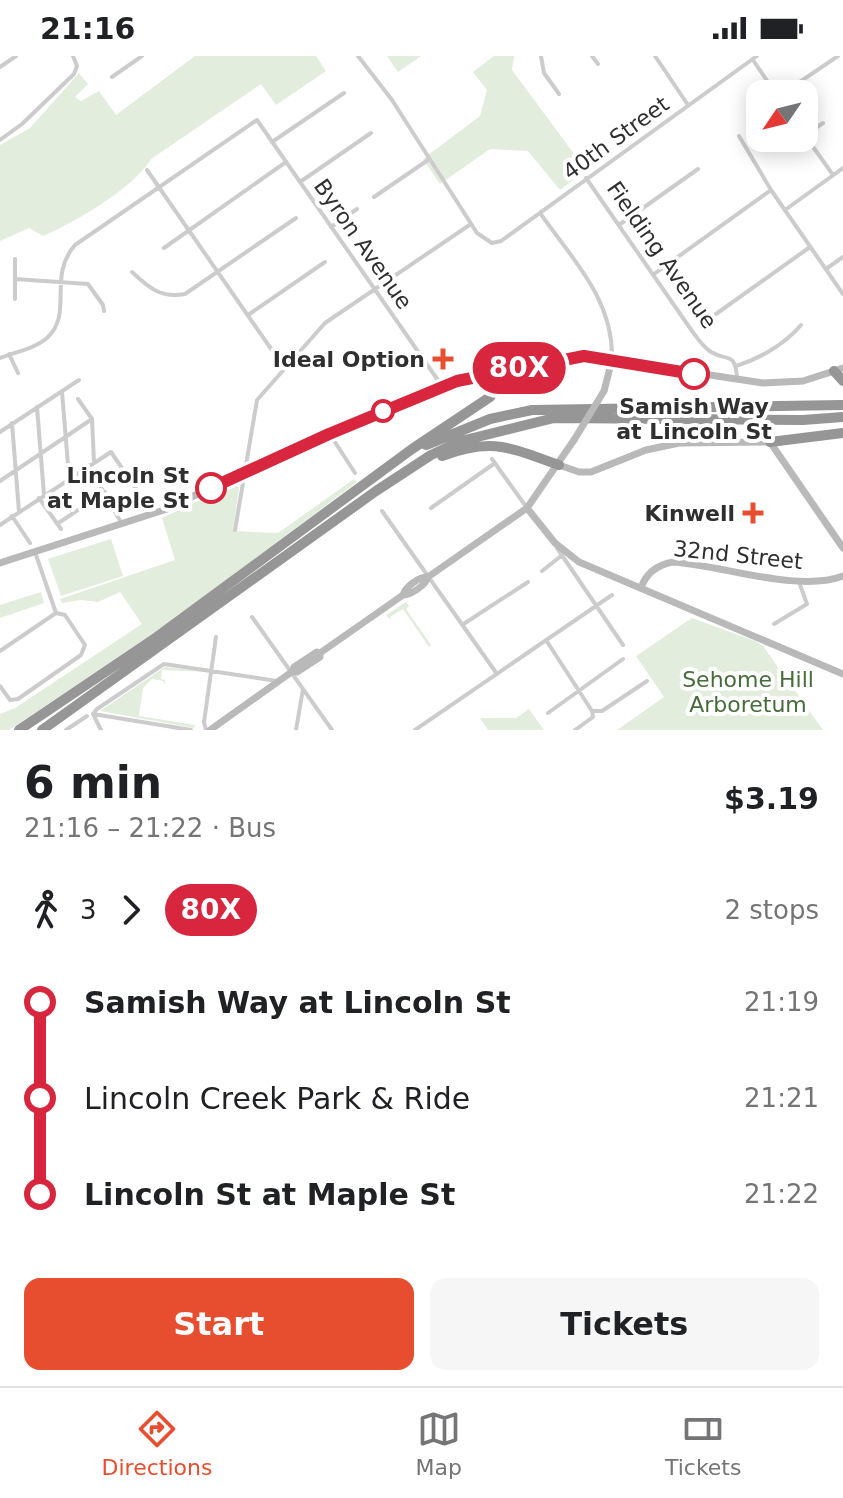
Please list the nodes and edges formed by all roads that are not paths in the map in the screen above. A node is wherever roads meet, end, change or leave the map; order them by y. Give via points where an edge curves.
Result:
1 (16, 56) edge
2 (142, 56) edge
3 (358, 56) edge
4 (541, 56) edge
5 (592, 56) edge
6 (655, 56) edge
7 (838, 56) edge
8 (74, 58) edge
9 (755, 58) edge
10 (598, 64) dead end
11 (0, 67) edge
12 (112, 77) dead end
13 (770, 80) edge
14 (801, 80) edge
15 (344, 93) dead end
16 (559, 94) dead end
17 (688, 105) junction
18 (823, 123) dead end
19 (818, 126) edge
20 (371, 133) dead end
21 (739, 136) dead end
22 (0, 140) edge
23 (272, 142) junction
24 (816, 152) edge
25 (429, 159) junction
26 (286, 162) junction
27 (843, 168) edge
28 (698, 169) dead end
29 (147, 170) dead end
30 (833, 175) junction
31 (586, 178) junction
32 (300, 182) junction
33 (159, 187) junction
34 (771, 190) junction
35 (374, 197) dead end
36 (357, 209) dead end
37 (785, 210) junction
38 (540, 213) junction
39 (296, 218) dead end
40 (471, 224) junction
41 (619, 225) junction
42 (331, 227) junction
43 (189, 230) junction
44 (810, 247) junction
45 (164, 248) dead end
46 (843, 257) edge
47 (15, 259) dead end
48 (325, 262) dead end
49 (826, 269) junction
50 (132, 272) dead end
51 (218, 273) junction
52 (654, 274) junction
53 (15, 279) junction
54 (60, 280) junction
55 (375, 289) junction
56 (843, 294) edge
57 (15, 299) dead end
58 (104, 311) dead end
59 (716, 314) dead end
60 (247, 315) junction
61 (801, 325) dead end
62 (9, 354) junction
63 (0, 358) edge
64 (612, 360) junction
65 (736, 366) junction
66 (285, 369) junction
67 (838, 369) edge
68 (498, 372) junction
69 (18, 373) dead end
70 (79, 380) dead end
71 (737, 380) junction
72 (843, 381) edge
73 (442, 387) junction
74 (62, 392) junction
75 (78, 399) dead end
76 (843, 405) edge
77 (37, 407) junction
78 (843, 417) edge
79 (92, 419) junction
80 (12, 423) junction
81 (0, 432) edge
82 (843, 433) edge
83 (329, 434) junction
84 (66, 436) junction
85 (785, 441) junction
86 (757, 442) junction
87 (770, 442) junction
88 (40, 454) junction
89 (779, 455) junction
90 (94, 462) junction
91 (88, 465) junction
92 (559, 465) junction
93 (787, 467) junction
94 (387, 468) junction
95 (16, 470) junction
96 (244, 471) junction
97 (355, 473) dead end
98 (69, 478) junction
99 (0, 481) edge
100 (376, 491) junction
101 (105, 492) junction
102 (42, 496) junction
103 (431, 508) dead end
104 (527, 508) junction
105 (382, 511) dead end
106 (19, 512) junction
107 (118, 512) junction
108 (12, 516) junction
109 (122, 524) junction
110 (0, 525) edge
111 (235, 530) dead end
112 (30, 543) dead end
113 (555, 543) junction
114 (843, 548) edge
115 (35, 552) junction
116 (561, 556) junction
117 (0, 563) edge
118 (542, 571) dead end
119 (843, 576) edge
120 (428, 577) junction
121 (798, 579) junction
122 (528, 582) dead end
123 (641, 586) junction
124 (612, 595) dead end
125 (595, 606) junction
126 (56, 613) junction
127 (252, 617) dead end
128 (774, 624) dead end
129 (462, 625) junction
130 (216, 637) dead end
131 (546, 640) junction
132 (623, 645) dead end
133 (0, 651) edge
134 (623, 659) dead end
135 (212, 671) junction
136 (292, 672) junction
137 (843, 672) edge
138 (497, 674) junction
139 (279, 681) junction
140 (647, 681) dead end
141 (0, 686) edge
142 (303, 689) junction
143 (577, 692) junction
144 (548, 713) dead end
145 (592, 714) junction
146 (90, 715) junction
147 (211, 729) edge
148 (19, 730) edge
149 (41, 730) edge
150 (66, 730) edge
151 (101, 730) edge
152 (191, 730) edge
153 (296, 730) edge
154 (332, 730) edge
155 (415, 730) edge
156 (575, 730) edge

1 - 11 street
2 - 12 street
3 - 25 street
4 - 16 street via 544,73
5 - 10 street
6 - 17 street
7 - 14 street
8 - 22 street via 74,74
9 - 13 street
9 - 17 street, 40th Street
15 - 23 street
17 - 31 street, 40th Street
18 - 19 street
20 - 32 street
21 - 34 street
23 - 26 street, Byron Avenue
23 - 33 street, Byron Avenue via 257,120
24 - 30 street
25 - 35 street
25 - 40 street
26 - 32 street, Byron Avenue
26 - 43 street
27 - 30 street
28 - 41 street
29 - 33 street
30 - 37 street
31 - 38 street, 40th Street
31 - 41 street, Fielding Avenue
32 - 42 street, Byron Avenue
33 - 43 street
33 - 54 street via 75,245 64,260
34 - 37 street
34 - 52 street
36 - 42 street
37 - 44 street
38 - 40 street, 40th Street via 492,243
38 - 64 street via 603,304
39 - 51 street
40 - 55 street
41 - 52 street, Fielding Avenue
42 - 55 street, Byron Avenue
43 - 45 street
43 - 51 street
44 - 49 street
44 - 59 street
46 - 49 street
47 - 53 street
48 - 60 street
49 - 56 street
50 - 51 street via 151,289 173,295 191,291
51 - 60 street
52 - 65 street, Fielding Avenue via 706,349 731,358
53 - 54 street
53 - 57 street
54 - 58 street via 88,284
54 - 62 street via 61,309 54,329 39,343
55 - 66 street via 325,323
55 - 73 street, Byron Avenue
60 - 66 street
61 - 65 street via 751,362
62 - 63 street
62 - 69 street
64 - 68 main road via 558,357
64 - 71 main road
64 - 92 main road, bridge via 604,391
65 - 71 street
66 - 96 street via 257,400
67 - 71 main road via 789,382
67 - 72 highway
68 - 73 main road
68 - 94 highway via 498,386 490,397
70 - 74 street
73 - 83 main road
74 - 77 street
74 - 84 street
75 - 79 street
76 - 94 highway via 532,410 456,432
77 - 80 street
77 - 88 street
78 - 100 highway via 554,418 461,441
79 - 84 street
79 - 90 street
80 - 81 street
80 - 95 street
82 - 85 highway
83 - 96 main road
83 - 97 street
84 - 88 street
84 - 98 street
85 - 87 highway
85 - 89 highway
86 - 87 main road
86 - 92 main road via 679,443 591,472
86 - 93 main road
87 - 89 main road
88 - 95 street
88 - 102 street
89 - 93 main road
90 - 91 street
90 - 107 street via 111,452 141,493 141,502
91 - 98 street
91 - 101 street
92 - 100 highway via 482,444 437,458
92 - 104 main road
93 - 114 main road
94 - 148 highway via 154,639
95 - 99 street
95 - 106 street
96 - 109 main road via 167,509
96 - 111 street
98 - 102 street
100 - 149 highway
101 - 102 street via 59,527
101 - 107 street
102 - 106 street
103 - 104 street via 494,461
104 - 113 main road
104 - 120 main road
105 - 120 street
106 - 108 street
107 - 109 street
108 - 110 street
108 - 112 street
109 - 115 main road
113 - 116 street
113 - 123 main road via 579,562
115 - 117 main road
115 - 126 street
116 - 118 street
116 - 125 street
119 - 121 main road, 32nd Street
120 - 129 street
120 - 136 main road
121 - 123 main road, 32nd Street via 673,562 654,569
121 - 128 street via 807,604
122 - 129 street
123 - 137 main road
124 - 125 street
125 - 131 street
125 - 132 street
126 - 133 street
126 - 141 street via 65,615 75,629 85,645 83,653 18,699 10,700
127 - 136 street
129 - 138 street
130 - 135 street
131 - 138 street
131 - 143 street
134 - 143 street
135 - 139 street
135 - 146 street via 162,665
135 - 147 street via 204,723
136 - 139 main road
136 - 142 street
138 - 155 street
139 - 147 main road
140 - 145 street
142 - 153 street
142 - 154 street
143 - 144 street
143 - 145 street
145 - 156 street
146 - 150 street
146 - 151 street
146 - 152 street

